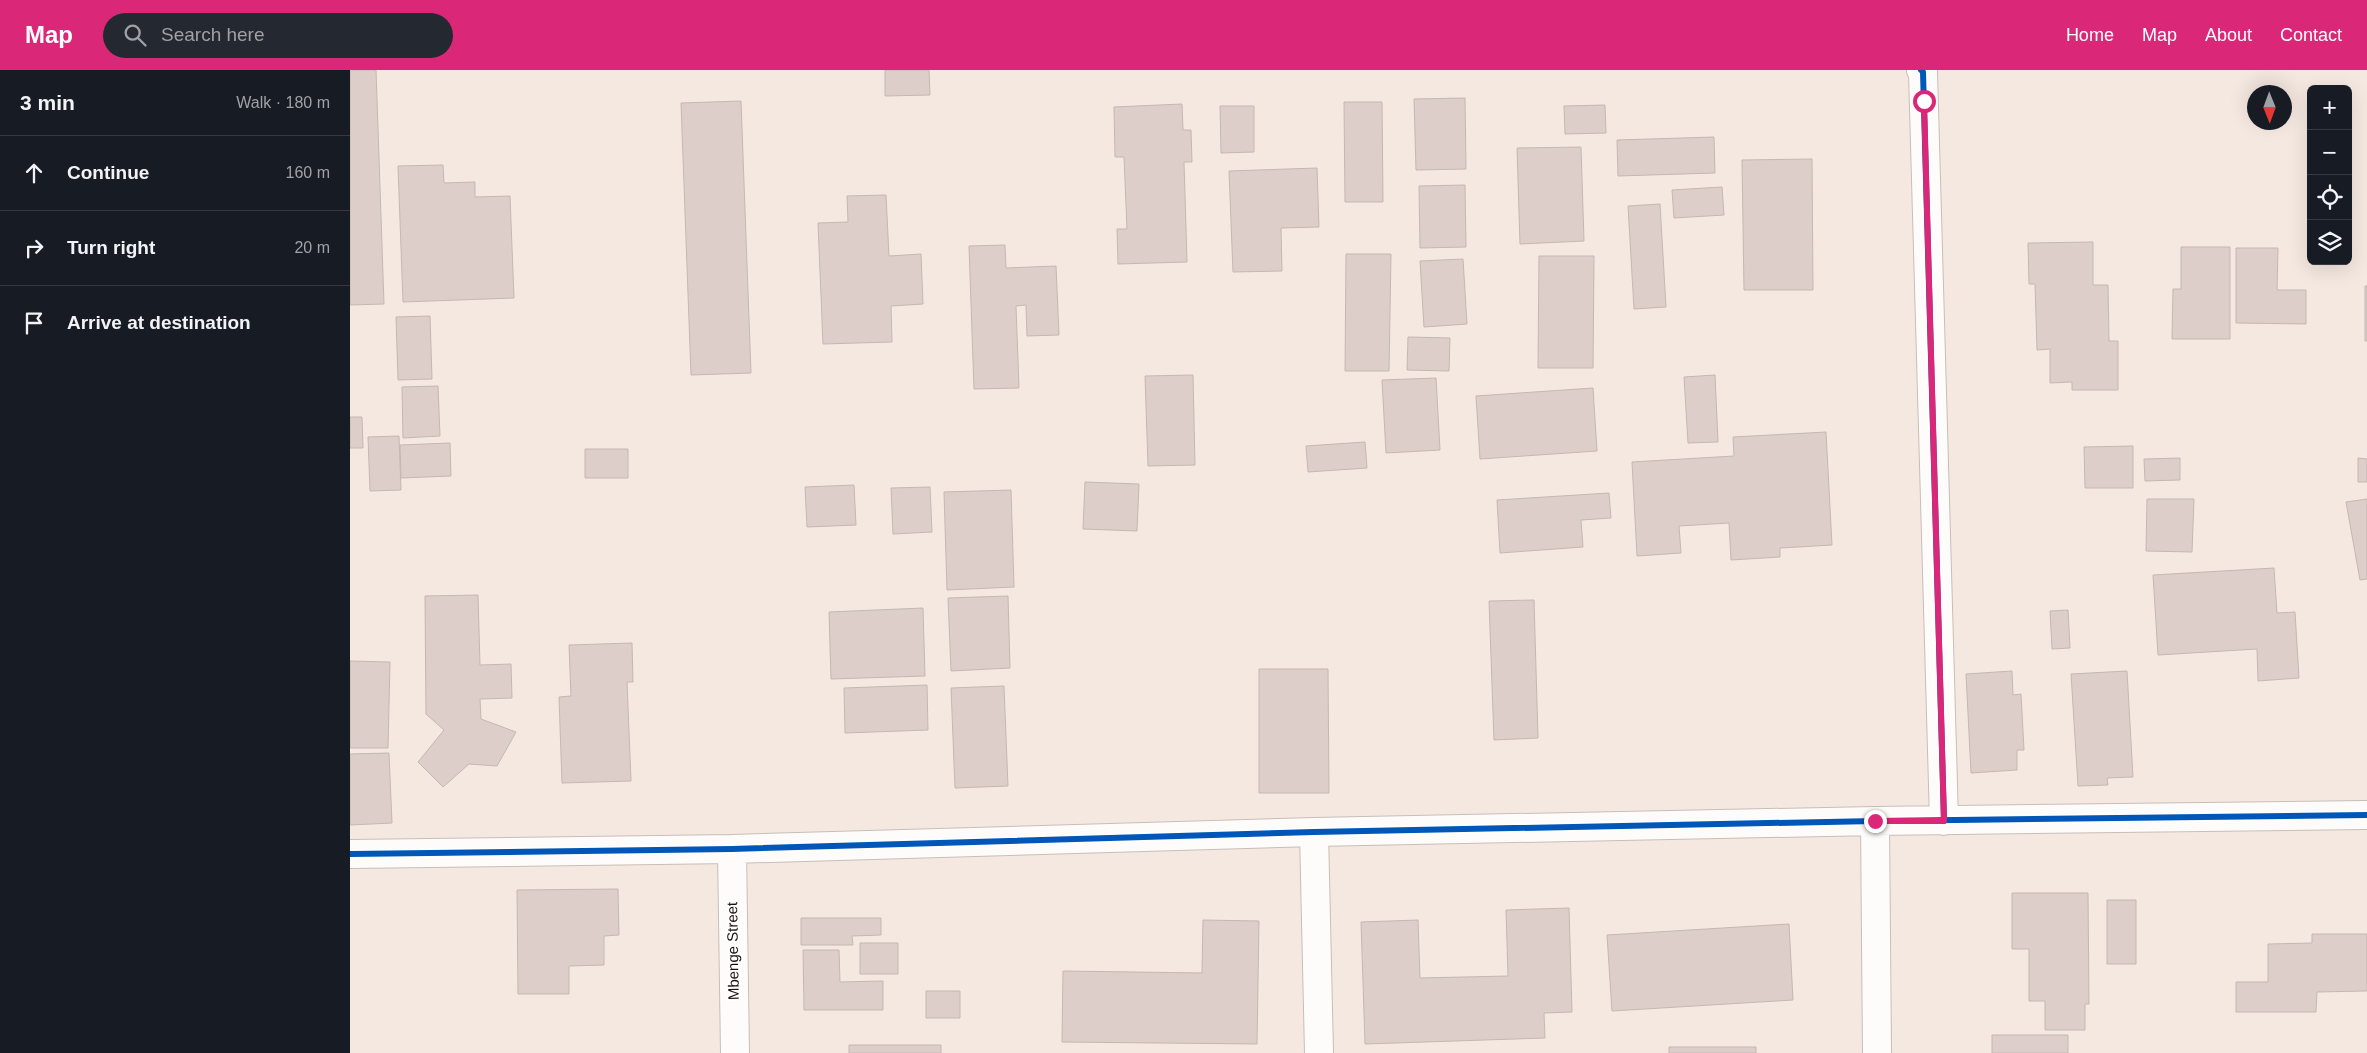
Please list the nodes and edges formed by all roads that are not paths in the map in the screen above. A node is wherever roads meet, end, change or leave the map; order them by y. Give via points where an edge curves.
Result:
1 (1921, 70) edge
2 (2367, 815) edge
3 (1875, 821) junction
4 (1944, 821) junction
5 (1314, 832) junction
6 (732, 849) junction
7 (350, 854) edge
8 (735, 1053) edge
9 (1320, 1053) edge
10 (1877, 1053) edge

1 - 4 street
2 - 4 street
3 - 4 street
3 - 5 street
3 - 10 street
5 - 6 street
5 - 9 street
6 - 7 street
6 - 8 street, Mbenge Street

